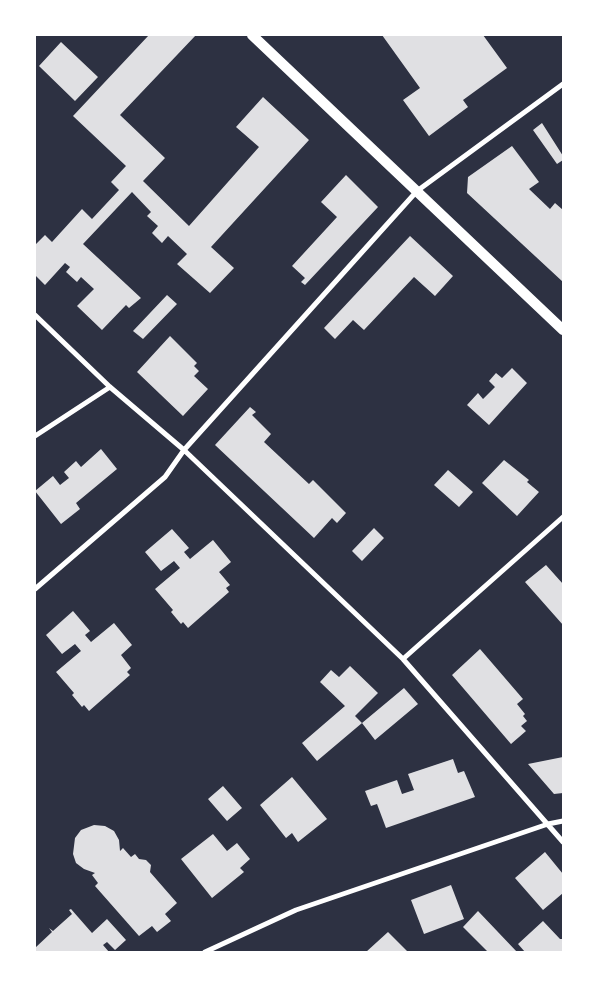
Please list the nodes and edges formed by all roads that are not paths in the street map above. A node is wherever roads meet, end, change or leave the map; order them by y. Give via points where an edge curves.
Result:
1 (252, 35) edge
2 (563, 84) edge
3 (417, 191) junction
4 (35, 316) edge
5 (563, 330) edge
6 (110, 387) junction
7 (35, 436) edge
8 (184, 450) junction
9 (563, 517) edge
10 (35, 590) edge
11 (403, 659) junction
12 (563, 821) edge
13 (548, 824) junction
14 (563, 842) edge
15 (205, 952) edge

1 - 3 main road
2 - 3 street
3 - 5 main road
3 - 8 street
4 - 6 street
6 - 7 street
6 - 8 street
8 - 10 street via 164,477
8 - 11 street
9 - 11 street
11 - 13 street
12 - 13 street
13 - 14 street
13 - 15 street via 296,910

